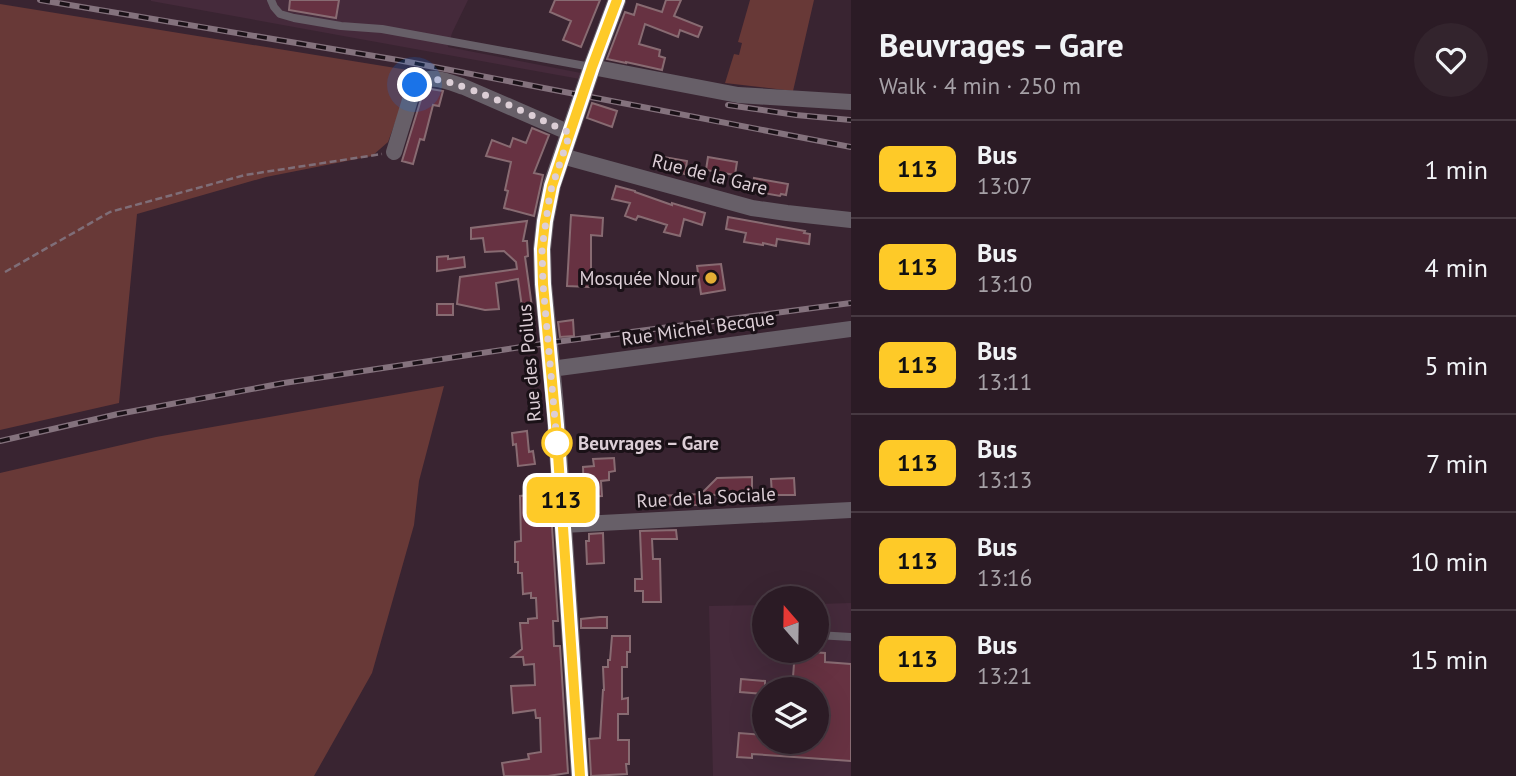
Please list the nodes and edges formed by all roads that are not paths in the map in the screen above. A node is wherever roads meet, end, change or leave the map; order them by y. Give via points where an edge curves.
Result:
1 (271, 0) edge
2 (617, 0) edge
3 (592, 67) junction
4 (851, 102) edge
5 (570, 133) junction
6 (394, 152) road end
7 (562, 156) junction
8 (851, 219) edge
9 (851, 329) edge
10 (551, 369) junction
11 (851, 510) edge
12 (563, 525) junction
13 (830, 636) edge
14 (851, 637) edge
15 (580, 776) edge

1 - 3 lane via 280,14 294,18
2 - 3 street, Rue des Poilus
3 - 4 street via 738,95
3 - 5 street, Rue des Poilus
5 - 6 street via 464,87 424,79 414,87
5 - 7 street, Rue des Poilus
7 - 8 street, Rue de la Gare via 752,208
7 - 10 street, Rue des Poilus via 550,193 542,249
9 - 10 street, Rue Michel Becque
10 - 12 street, Rue des Poilus
11 - 12 street, Rue de la Sociale
12 - 15 street, Rue des Poilus
13 - 14 lane

